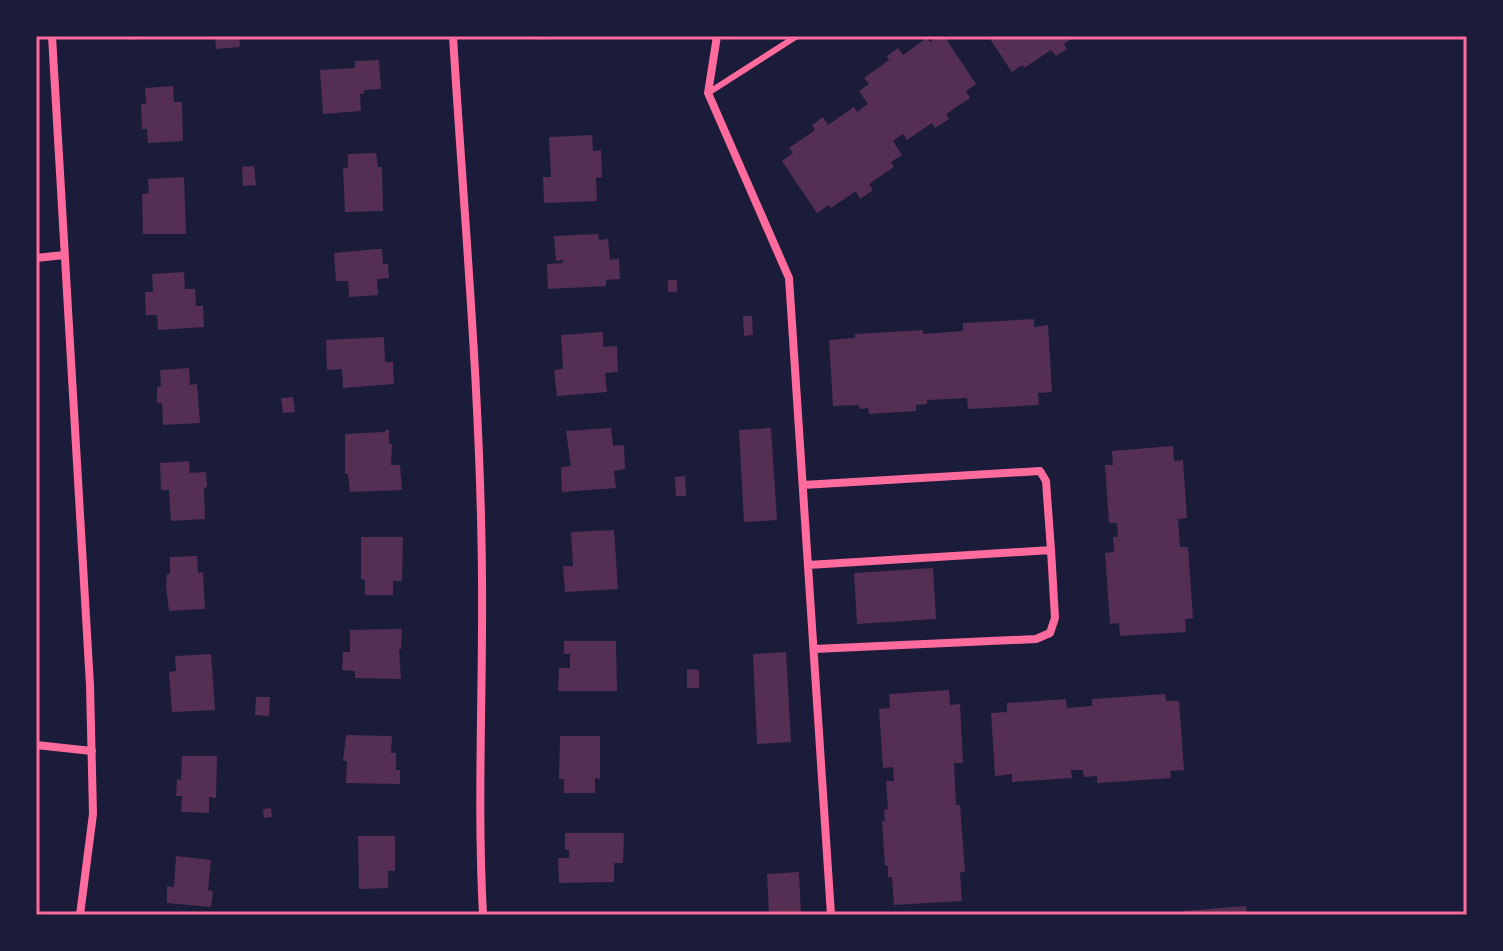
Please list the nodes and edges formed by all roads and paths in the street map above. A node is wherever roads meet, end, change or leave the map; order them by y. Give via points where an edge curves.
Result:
1 (52, 36) edge
2 (453, 36) edge
3 (717, 36) edge
4 (797, 36) edge
5 (708, 93) junction
6 (64, 255) junction
7 (36, 258) edge
8 (803, 485) junction
9 (1051, 550) junction
10 (808, 565) junction
11 (814, 649) junction
12 (36, 745) edge
13 (92, 751) junction
14 (80, 915) edge
15 (483, 915) edge
16 (831, 915) edge

1 - 6 street
2 - 15 street via 479,446
3 - 5 street
4 - 5 lane
5 - 8 street via 789,278
6 - 7 street
6 - 13 street
8 - 9 street via 1040,471 1046,481
8 - 10 street
9 - 10 street
9 - 11 street via 1055,618 1050,633 1036,639
10 - 11 street
11 - 16 street
12 - 13 street
13 - 14 street via 93,814

